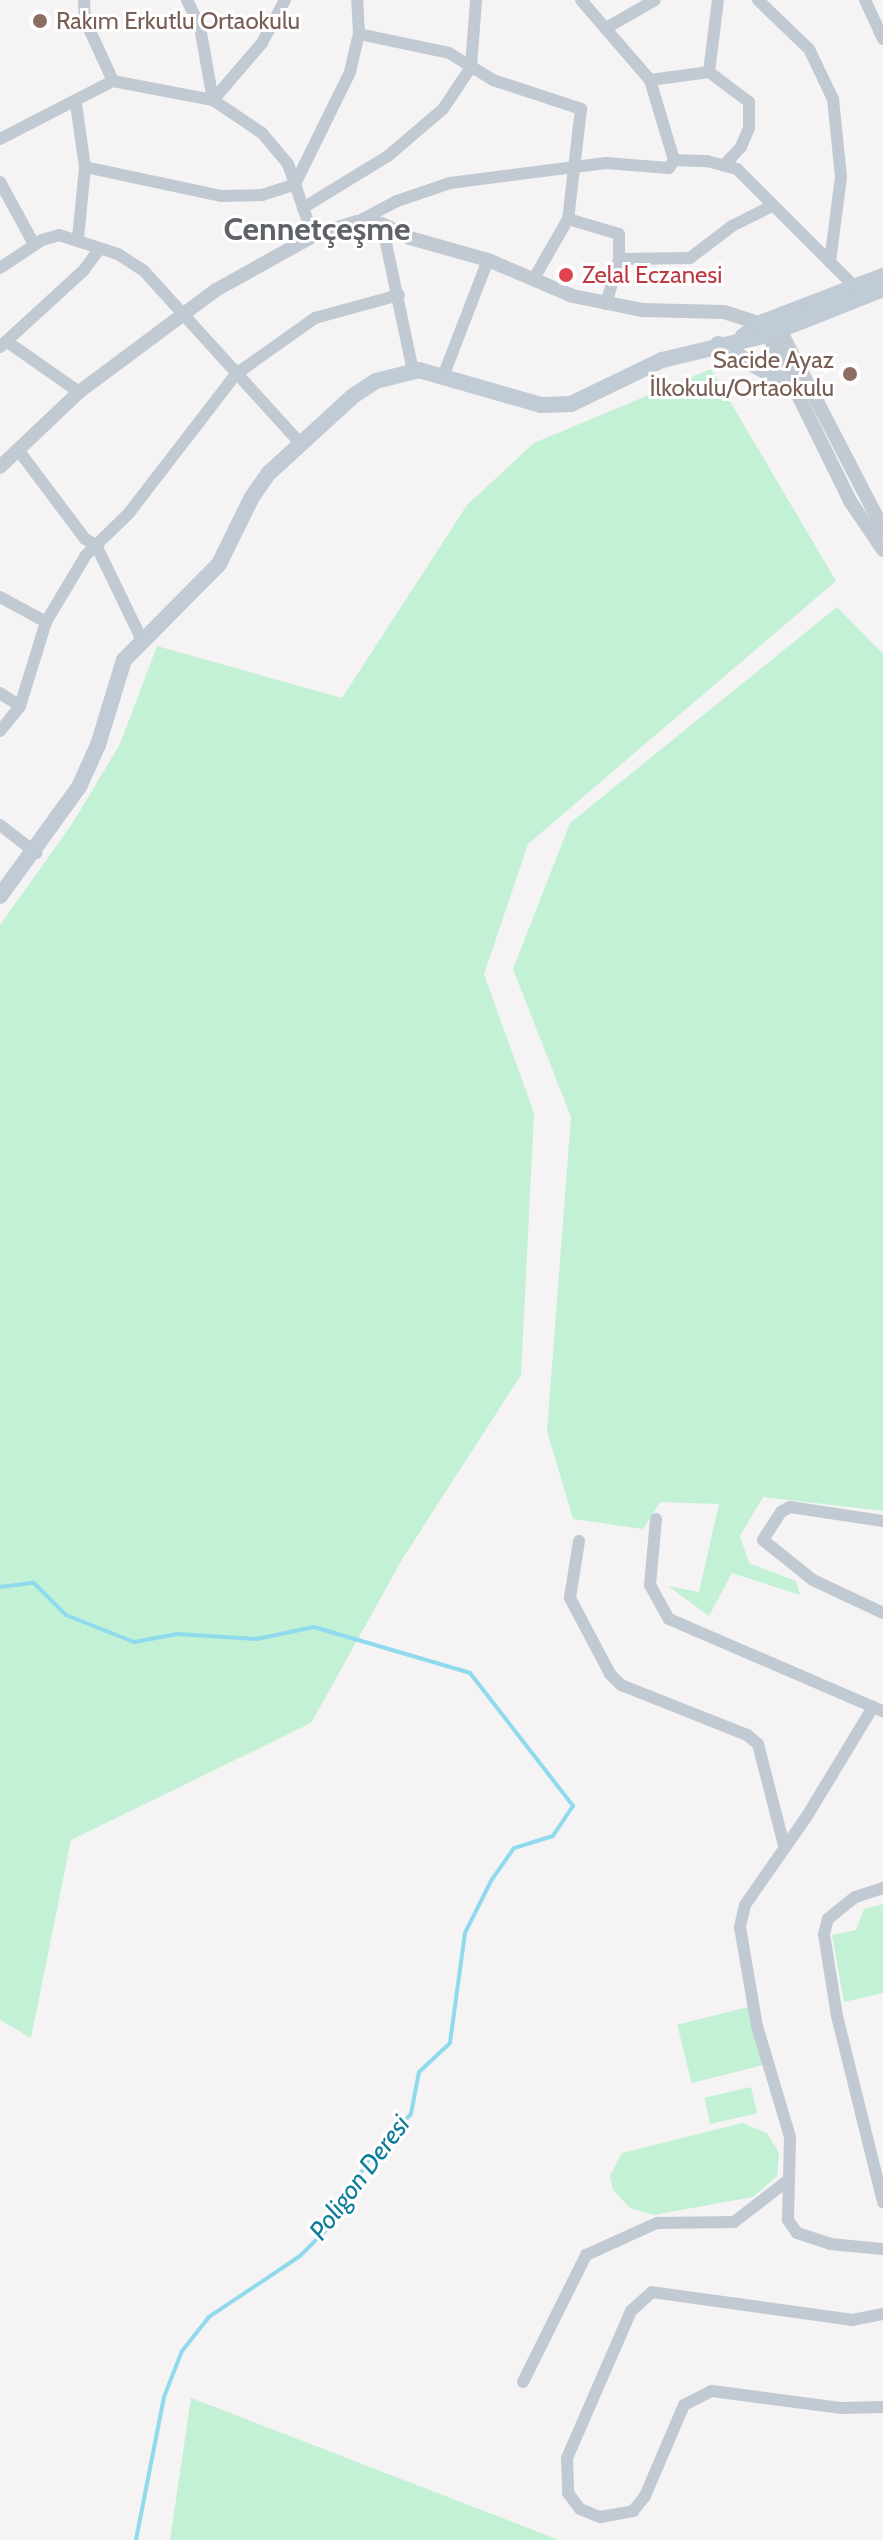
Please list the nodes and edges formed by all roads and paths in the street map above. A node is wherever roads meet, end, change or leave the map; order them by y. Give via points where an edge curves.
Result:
1 (84, 0) edge
2 (187, 0) edge
3 (285, 0) edge
4 (357, 0) edge
5 (476, 0) edge
6 (581, 0) edge
7 (655, 0) edge
8 (718, 0) edge
9 (758, 0) edge
10 (865, 0) edge
11 (608, 27) junction
12 (359, 34) junction
13 (883, 39) edge
14 (471, 67) junction
15 (709, 72) junction
16 (650, 80) junction
17 (113, 81) junction
18 (213, 100) junction
19 (76, 104) junction
20 (0, 139) edge
21 (674, 160) junction
22 (724, 165) junction
23 (578, 166) junction
24 (85, 167) junction
25 (0, 182) edge
26 (295, 184) junction
27 (772, 206) junction
28 (303, 208) junction
29 (568, 219) junction
30 (357, 222) junction
31 (382, 224) junction
32 (313, 236) junction
33 (78, 238) junction
34 (34, 244) junction
35 (99, 249) junction
36 (619, 259) junction
37 (488, 260) junction
38 (830, 262) junction
39 (0, 268) edge
40 (883, 276) edge
41 (533, 280) junction
42 (854, 286) junction
43 (883, 289) edge
44 (399, 295) junction
45 (606, 304) junction
46 (180, 314) junction
47 (770, 329) junction
48 (718, 344) junction
49 (4, 345) edge
50 (413, 371) junction
51 (236, 374) junction
52 (444, 374) junction
53 (794, 388) junction
54 (79, 392) junction
55 (302, 445) junction
56 (19, 451) junction
57 (0, 467) edge
58 (883, 529) edge
59 (96, 545) junction
60 (883, 550) edge
61 (0, 597) edge
62 (46, 622) junction
63 (141, 638) junction
64 (0, 693) edge
65 (20, 706) junction
66 (0, 731) edge
67 (0, 825) edge
68 (36, 853) junction
69 (0, 896) edge
70 (656, 1519) dead end
71 (883, 1521) edge
72 (579, 1541) dead end
73 (883, 1613) edge
74 (878, 1709) edge
75 (784, 1845) junction
76 (883, 1888) edge
77 (786, 2182) junction
78 (883, 2202) edge
79 (883, 2249) edge
80 (883, 2314) edge
81 (523, 2382) dead end
82 (883, 2407) edge

1 - 17 street via 96,53
2 - 18 street via 200,27
3 - 18 street via 262,43
4 - 12 street
5 - 14 street
6 - 11 street
7 - 11 street
8 - 15 street
9 - 38 street via 809,49 833,99 841,177
10 - 13 street
11 - 16 street
12 - 14 street via 449,53
12 - 26 street via 337,105
14 - 23 street via 493,80 581,109
14 - 28 street via 443,109 388,156
15 - 16 street
15 - 22 street via 749,102 749,128 741,147
16 - 21 street
17 - 18 street
17 - 19 street
18 - 26 street via 262,133 288,164
19 - 20 street
19 - 24 street
21 - 22 street
21 - 23 street via 669,168
22 - 27 street via 737,169
23 - 29 street
23 - 30 street via 450,183
24 - 26 street via 222,196 262,195
24 - 33 street
25 - 34 street
26 - 28 street
27 - 36 street via 732,226 690,258
27 - 38 street
28 - 32 street
29 - 36 street via 619,234
29 - 41 street
30 - 31 street
30 - 32 street
31 - 37 street via 410,238
31 - 44 street
32 - 46 street
33 - 34 street via 59,235
33 - 35 street
34 - 39 street
35 - 46 street via 144,271
35 - 49 street
36 - 45 street
37 - 41 street
37 - 52 street
38 - 42 street
40 - 42 main road
41 - 45 street
42 - 47 main road
43 - 47 main road
44 - 50 street
44 - 51 street via 315,318
45 - 47 street via 724,312
46 - 51 street
46 - 54 street
47 - 48 main road
47 - 53 street
47 - 58 street
48 - 52 main road via 662,360 571,404 541,405
48 - 53 main road
49 - 54 street
50 - 52 main road
50 - 55 main road via 376,381 353,396
51 - 55 street
51 - 59 street via 136,505
53 - 60 street via 850,501
54 - 56 street
55 - 63 main road via 269,473 252,497 219,564 186,601
56 - 57 street
56 - 59 street via 85,539
59 - 62 street
59 - 63 street
61 - 62 street
62 - 65 street
63 - 68 main road via 124,660 79,787
64 - 65 street
65 - 66 street
67 - 68 street
68 - 69 main road
70 - 74 street via 650,1585 669,1619
71 - 73 street via 790,1507 763,1540 813,1580
72 - 75 street via 570,1598 610,1674 621,1685 758,1744
74 - 75 street
75 - 77 street via 745,1905 740,1927 757,2026 790,2137
76 - 78 street via 855,1897 828,1919 824,1934 837,2016
77 - 79 street via 788,2220 797,2233 830,2244
77 - 81 street via 734,2222 657,2223 586,2255
80 - 82 street via 853,2320 652,2292 631,2311 567,2458 568,2493 580,2509 600,2517 633,2511 645,2496 684,2405 712,2391 842,2408

